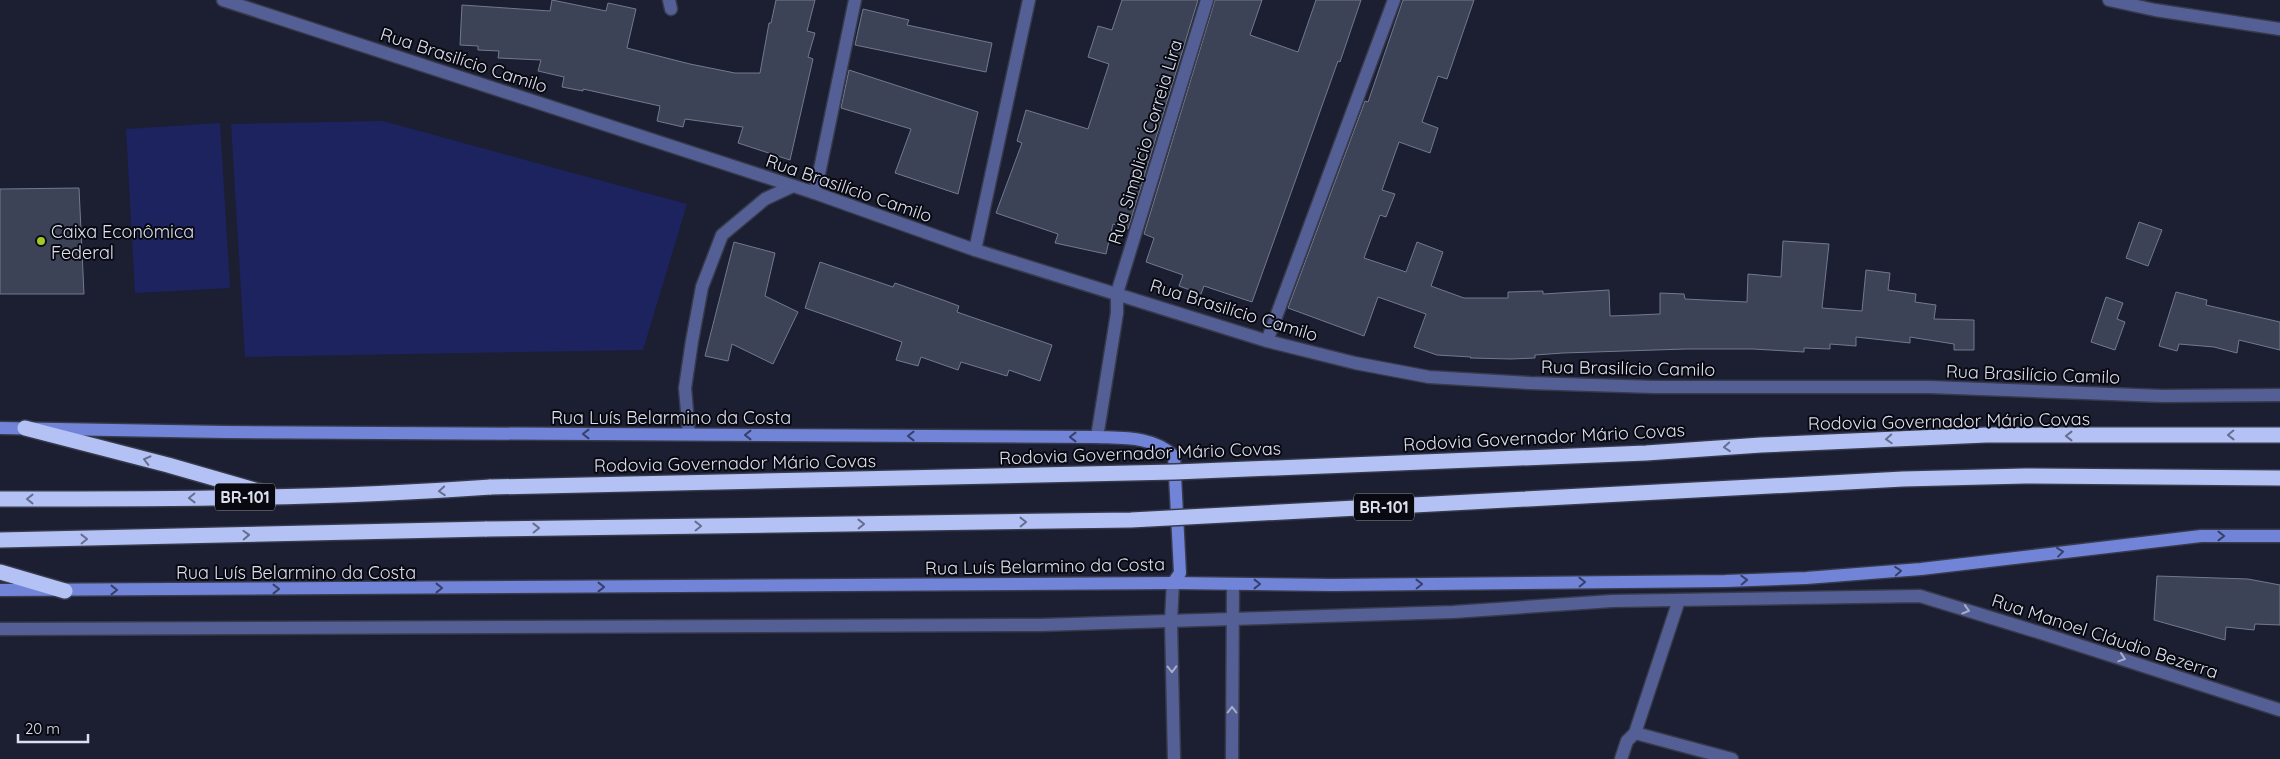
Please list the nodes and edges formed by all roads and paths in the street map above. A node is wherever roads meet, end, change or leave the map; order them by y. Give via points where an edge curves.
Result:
1 (223, 0) edge
2 (855, 0) edge
3 (1029, 0) edge
4 (1206, 0) edge
5 (1394, 0) edge
6 (2109, 0) edge
7 (2280, 30) edge
8 (793, 186) junction
9 (814, 193) junction
10 (974, 250) junction
11 (1117, 293) junction
12 (1267, 341) junction
13 (2280, 395) edge
14 (0, 428) edge
15 (25, 428) junction
16 (689, 434) junction
17 (2280, 435) edge
18 (1096, 437) junction
19 (2280, 478) edge
20 (278, 497) junction
21 (0, 499) edge
22 (2280, 536) edge
23 (0, 540) edge
24 (0, 572) edge
25 (1173, 583) junction
26 (1233, 584) junction
27 (0, 590) edge
28 (65, 591) junction
29 (1679, 600) junction
30 (1231, 618) junction
31 (1172, 620) junction
32 (0, 629) edge
33 (2280, 710) edge
34 (1635, 733) junction
35 (1174, 759) edge
36 (1232, 759) edge
37 (1621, 759) edge
38 (1732, 759) edge

1 - 8 street, Rua Brasilício Camilo
2 - 9 street
3 - 10 street
4 - 11 street, Rua Simplicio Correia Lira
5 - 12 street
6 - 7 street
8 - 9 street, Rua Brasilício Camilo
8 - 16 street via 764,199 722,235 702,287 692,341 685,388
9 - 10 street, Rua Brasilício Camilo
10 - 11 street, Rua Brasilício Camilo
11 - 12 street, Rua Brasilício Camilo
11 - 18 street, Rua Simplicio Correia Lira via 1117,313
12 - 13 street, Rua Brasilício Camilo via 1355,363 1430,377 1530,383 1930,388 2162,396
14 - 15 main road, Rua Luís Belarmino da Costa
16 -> 15 main road, Rua Luís Belarmino da Costa
20 -> 15 highway
18 -> 16 main road, Rua Luís Belarmino da Costa
17 -> 20 highway, Rodovia Governador Mário Covas / BR-101, bridge via 1986,435 1175,472 490,488
18 - 25 main road, Rua Luís Belarmino da Costa via 1139,439 1164,446 1174,456 1180,572
23 -> 19 highway, BR-101, bridge via 1131,520 1903,479 2026,476
20 -> 21 highway, Rodovia Governador Mário Covas / BR-101
26 -> 22 main road via 1392,585 1806,578 1920,569 2201,536
24 - 28 highway
25 - 26 main road
28 -> 25 main road, Rua Luís Belarmino da Costa
25 - 31 street
26 - 30 street
27 - 28 main road, Rua Luís Belarmino da Costa
29 - 30 street, Rua Manoel Cláudio Bezerra via 1453,612
29 -> 33 street, Rua Manoel Cláudio Bezerra via 1920,596
29 - 34 street
30 - 31 street, Rua Manoel Cláudio Bezerra
36 -> 30 street
31 - 32 street, Rua Manoel Cláudio Bezerra via 1041,625
31 -> 35 street
34 - 37 street via 1627,741
34 - 38 street

